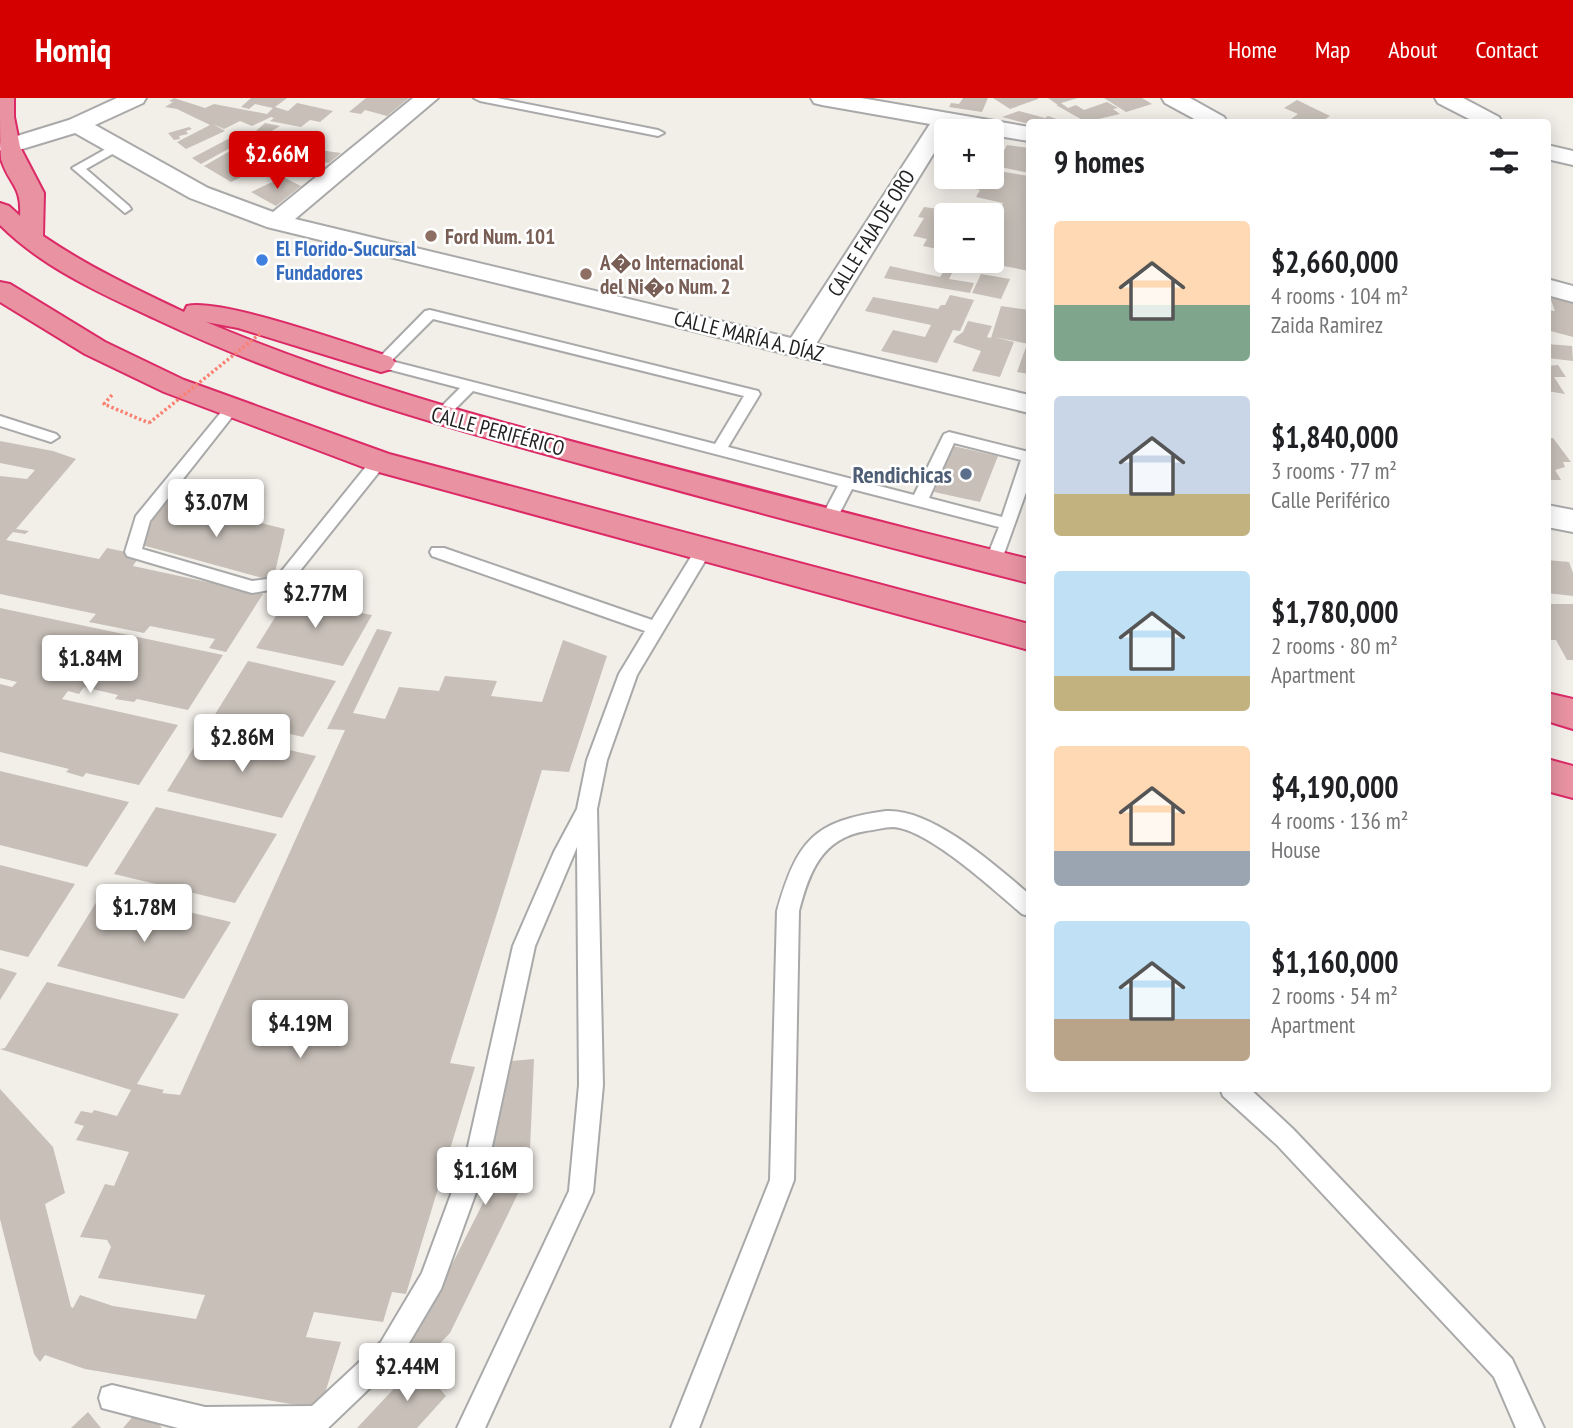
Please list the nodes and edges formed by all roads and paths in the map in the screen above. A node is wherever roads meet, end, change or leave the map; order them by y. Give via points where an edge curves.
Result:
1 (3, 98) edge
2 (135, 98) edge
3 (426, 98) edge
4 (480, 98) edge
5 (822, 98) edge
6 (1173, 98) edge
7 (1446, 98) edge
8 (944, 119) edge
9 (1211, 119) edge
10 (1485, 119) edge
11 (76, 125) junction
12 (1004, 130) edge
13 (658, 133) dead end
14 (1026, 133) edge
15 (934, 135) edge
16 (9, 146) junction
17 (117, 148) junction
18 (1551, 153) edge
19 (1573, 158) edge
20 (125, 209) dead end
21 (0, 211) edge
22 (276, 222) junction
23 (30, 237) junction
24 (1551, 268) edge
25 (1573, 274) edge
26 (1551, 288) edge
27 (0, 290) edge
28 (1573, 294) edge
29 (141, 302) junction
30 (261, 333) dead end
31 (799, 348) junction
32 (380, 363) junction
33 (470, 386) junction
34 (1026, 403) edge
35 (104, 404) dead end
36 (232, 408) junction
37 (440, 416) junction
38 (0, 421) edge
39 (51, 437) dead end
40 (719, 451) junction
41 (1026, 458) edge
42 (379, 462) junction
43 (1026, 480) edge
44 (847, 484) junction
45 (919, 502) junction
46 (1022, 507) edge
47 (1551, 517) edge
48 (828, 520) junction
49 (1573, 521) edge
50 (1008, 524) junction
51 (703, 551) junction
52 (438, 552) dead end
53 (993, 562) junction
54 (1026, 570) edge
55 (655, 628) junction
56 (1026, 636) edge
57 (1551, 708) edge
58 (1573, 714) edge
59 (1551, 776) edge
60 (1573, 782) edge
61 (587, 809) junction
62 (1026, 905) edge
63 (1235, 1092) edge
64 (112, 1398) dead end
65 (471, 1428) edge
66 (685, 1428) edge
67 (1530, 1428) edge

1 - 16 highway
2 - 11 street
3 - 22 street
4 - 13 lane
5 - 8 street
6 - 9 street
7 - 10 street
11 - 16 street
11 - 17 street, CALLE MARÍA A. DÍAZ
12 - 14 street
15 - 31 street, CALLE FAJA DE ORO
16 - 23 highway via 30,188
17 - 20 lane via 78,168
17 - 22 street, CALLE MARÍA A. DÍAZ via 199,193
18 - 19 street
21 - 23 highway, CALLE PERIFÉRICO
22 - 31 street, CALLE MARÍA A. DÍAZ
23 - 29 highway, CALLE PERIFÉRICO via 80,272
24 - 25 street
26 - 28 street
27 - 36 highway via 95,348
29 - 32 highway via 243,321
29 - 37 highway, CALLE PERIFÉRICO via 242,349
30 - 35 path, bridge via 149,424
31 - 34 street, CALLE MARÍA A. DÍAZ
32 - 33 lane
32 - 40 lane via 430,314 753,394
33 - 37 lane
33 - 40 lane
36 - 42 highway
36 - 42 lane via 142,520 133,552 252,587 281,583
37 - 48 highway, CALLE PERIFÉRICO
38 - 39 lane
40 - 44 lane
41 - 45 lane via 949,437
42 - 51 highway
43 - 46 lane
44 - 45 lane
44 - 48 lane
45 - 50 lane
46 - 50 lane
47 - 49 street
48 - 53 highway, CALLE PERIFÉRICO
50 - 53 lane
51 - 55 lane
51 - 56 highway
52 - 55 lane
53 - 54 highway, CALLE PERIFÉRICO
55 - 61 lane via 628,674 597,760
57 - 58 highway
59 - 60 highway
61 - 64 lane via 524,946 479,1151 432,1280 390,1351 317,1420 205,1421
61 - 65 lane via 591,1085 580,1192
62 - 66 lane via 944,840 896,819 849,825 818,840 797,875 788,911 782,1180
63 - 67 lane via 1284,1137 1503,1368

